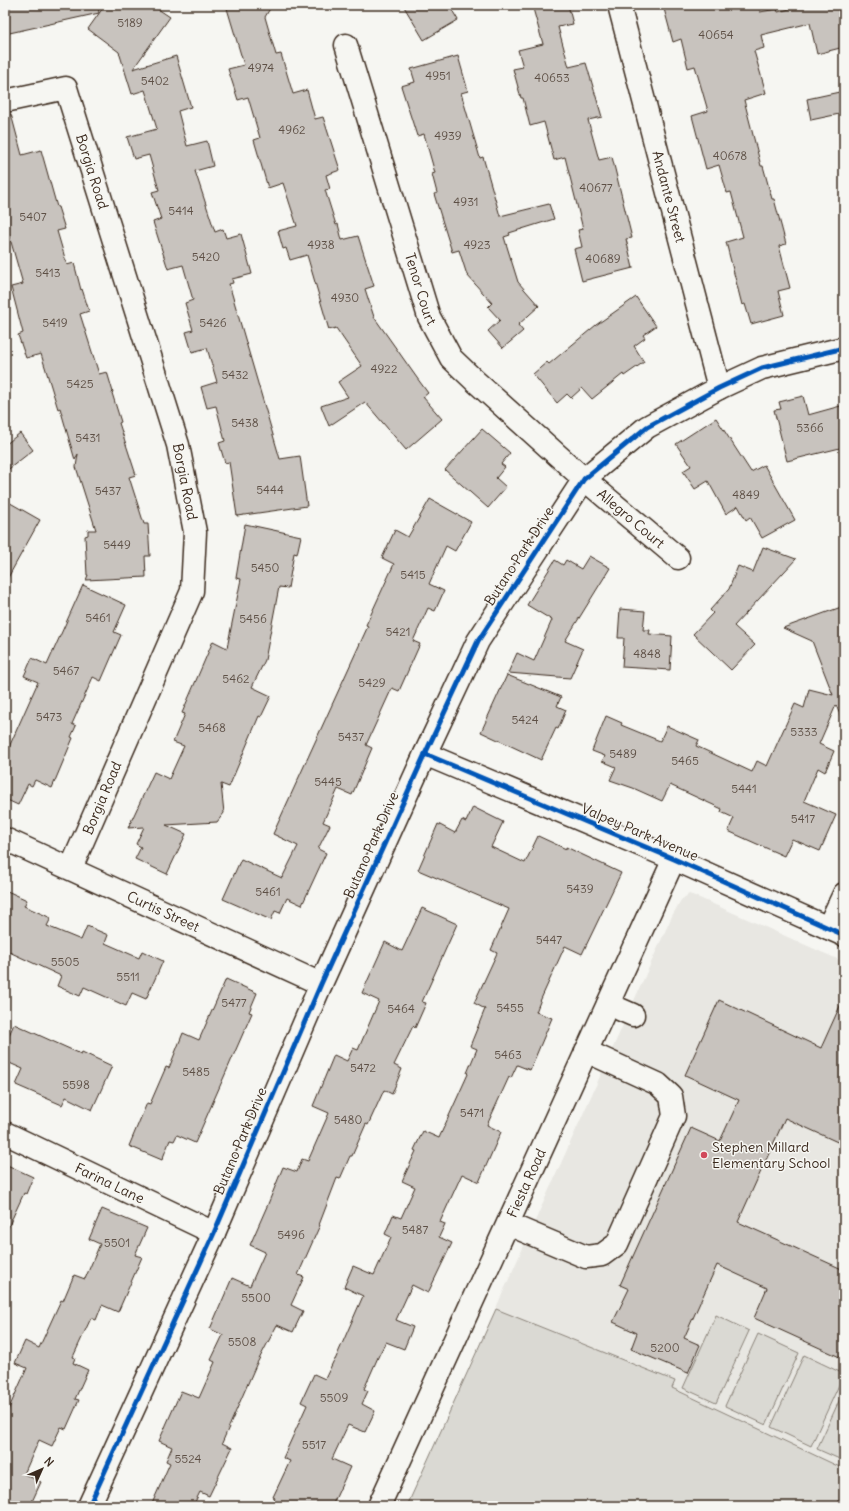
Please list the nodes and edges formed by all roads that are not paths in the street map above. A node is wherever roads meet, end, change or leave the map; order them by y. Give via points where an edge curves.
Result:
1 (619, 5) edge
2 (346, 45) dead end
3 (5, 101) edge
4 (844, 348) edge
5 (719, 388) junction
6 (584, 479) junction
7 (678, 558) dead end
8 (425, 754) junction
9 (5, 839) edge
10 (674, 859) junction
11 (72, 868) junction
12 (844, 894) edge
13 (836, 931) edge
14 (321, 984) junction
15 (608, 1004) junction
16 (633, 1015) dead end
17 (586, 1051) junction
18 (5, 1133) edge
19 (508, 1224) junction
20 (214, 1233) junction
21 (89, 1506) edge
22 (379, 1506) edge

1 - 5 street, Andante Street
2 - 6 street, Tenor Court via 429,317 451,358
3 - 11 street, Borgia Road via 66,88 178,445 195,532 192,591
4 - 5 street, Butano Park Drive via 762,368
5 - 6 street, Butano Park Drive via 647,427
6 - 7 street, Allegro Court
6 - 8 street, Butano Park Drive via 478,641
8 - 10 street, Valpey Park Avenue
8 - 14 street, Butano Park Drive
9 - 11 street, Curtis Street
10 - 13 street, Valpey Park Avenue
10 - 15 street, Fiesta Road
11 - 14 street, Curtis Street
12 - 13 street
14 - 20 street, Butano Park Drive
15 - 16 street
15 - 17 street, Fiesta Road
17 - 19 street, Fiesta Road
17 - 19 street via 658,1084 671,1096 674,1116 617,1244 602,1255 586,1256
18 - 20 street, Farina Lane
19 - 22 street, Fiesta Road
20 - 21 street, Butano Park Drive

